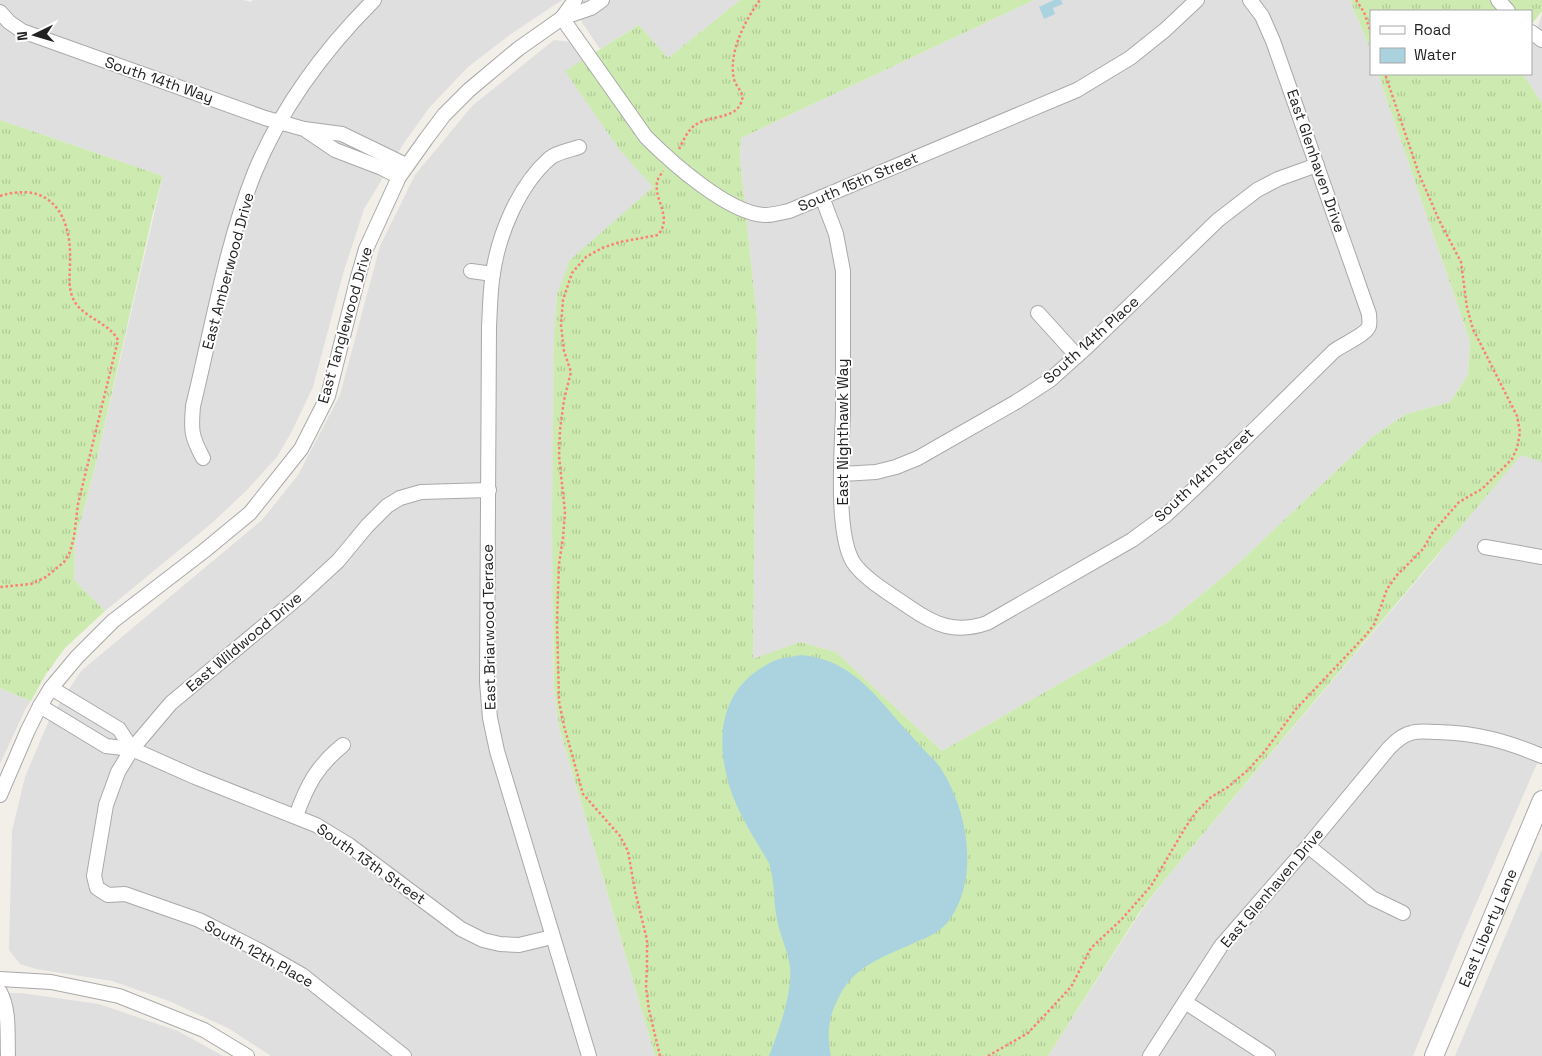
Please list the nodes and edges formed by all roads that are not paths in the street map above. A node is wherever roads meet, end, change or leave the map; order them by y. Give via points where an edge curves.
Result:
1 (374, 0) edge
2 (574, 0) edge
3 (602, 0) edge
4 (1198, 0) edge
5 (1250, 0) edge
6 (1498, 0) edge
7 (1507, 10) edge
8 (0, 12) edge
9 (562, 18) junction
10 (280, 122) junction
11 (304, 129) junction
12 (354, 140) junction
13 (579, 147) dead end
14 (348, 155) junction
15 (1317, 165) junction
16 (402, 171) junction
17 (822, 197) junction
18 (471, 271) dead end
19 (493, 274) junction
20 (1038, 313) dead end
21 (1369, 327) joint
22 (1077, 356) junction
23 (203, 458) dead end
24 (842, 474) junction
25 (489, 490) junction
26 (1485, 547) dead end
27 (1542, 556) edge
28 (939, 625) joint
29 (51, 688) junction
30 (40, 706) junction
31 (98, 716) junction
32 (87, 735) junction
33 (343, 745) dead end
34 (132, 749) junction
35 (1542, 756) edge
36 (0, 795) edge
37 (1542, 800) edge
38 (296, 816) junction
39 (1308, 846) junction
40 (97, 888) joint
41 (1403, 913) dead end
42 (552, 937) junction
43 (0, 979) edge
44 (0, 992) edge
45 (1184, 1002) junction
46 (5, 1047) edge
47 (247, 1056) edge
48 (404, 1056) edge
49 (589, 1056) edge
50 (1150, 1056) edge
51 (1268, 1056) edge
52 (1434, 1056) edge

1 - 10 street, East Amberwood Drive via 326,53
2 - 9 street
3 - 9 street via 591,8
4 - 17 street, South 15th Street via 1130,58 1077,90
5 - 15 street, East Glenhaven Drive via 1262,16 1273,41
6 - 7 street
8 - 10 street, South 14th Way via 16,28 38,37
9 - 16 street, East Tanglewood Drive via 469,90 444,115
9 - 17 street, South 15th Street via 646,137 714,194 748,211 766,215 789,211
10 - 11 street, South 14th Way
10 - 23 street, East Amberwood Drive via 255,174 238,222 193,406 191,428
11 - 12 street, South 14th Way via 342,134
11 - 14 street, South 14th Way
12 - 14 street
12 - 16 street, South 14th Way
13 - 19 street, East Briarwood Terrace via 552,156 528,184 498,246
14 - 16 street, South 14th Way via 382,168
15 - 21 street, East Glenhaven Drive via 1369,314
15 - 22 street, South 14th Place via 1278,179 1233,208
16 - 29 street, East Tanglewood Drive via 366,249 328,396 301,449 250,513 113,621
17 - 24 street, East Nighthawk Way via 836,234 843,271
18 - 19 street
19 - 25 street, East Briarwood Terrace via 489,327
20 - 22 street
21 - 28 street, South 14th Street via 1334,351 1195,488 1132,540 986,623 961,629
22 - 24 street, South 14th Place via 1050,380 1016,402 918,458 896,468
24 - 28 street, East Nighthawk Way via 843,525 846,546 854,562 863,573
25 - 34 street, East Wildwood Drive via 422,492 400,498 387,506 300,596 171,704
25 - 42 street, East Briarwood Terrace via 487,682 490,718
26 - 27 street
29 - 30 street, East Tanglewood Drive
29 - 31 street, South 13th Street
30 - 32 street, South 13th Street
30 - 36 street, East Tanglewood Drive
31 - 32 street
31 - 34 street, South 13th Street via 118,729
32 - 34 street, South 13th Street via 106,746
33 - 38 street via 312,777
34 - 38 street, South 13th Street via 186,774
34 - 40 street, East Wildwood Drive via 118,772 106,805 94,876
35 - 39 street, East Glenhaven Drive via 1483,736 1409,733 1389,748
37 - 52 street, East Liberty Lane
38 - 42 street, South 13th Street via 349,845 461,928 483,940 519,945
39 - 41 street via 1372,898
39 - 45 street, East Glenhaven Drive via 1221,946
40 - 48 street, South 12th Place via 108,895 125,894 199,920 260,951 302,974
42 - 49 street, East Briarwood Terrace
43 - 47 street via 51,982 119,996 204,1030
44 - 46 street via 6,1015
45 - 50 street, East Glenhaven Drive
45 - 51 street

